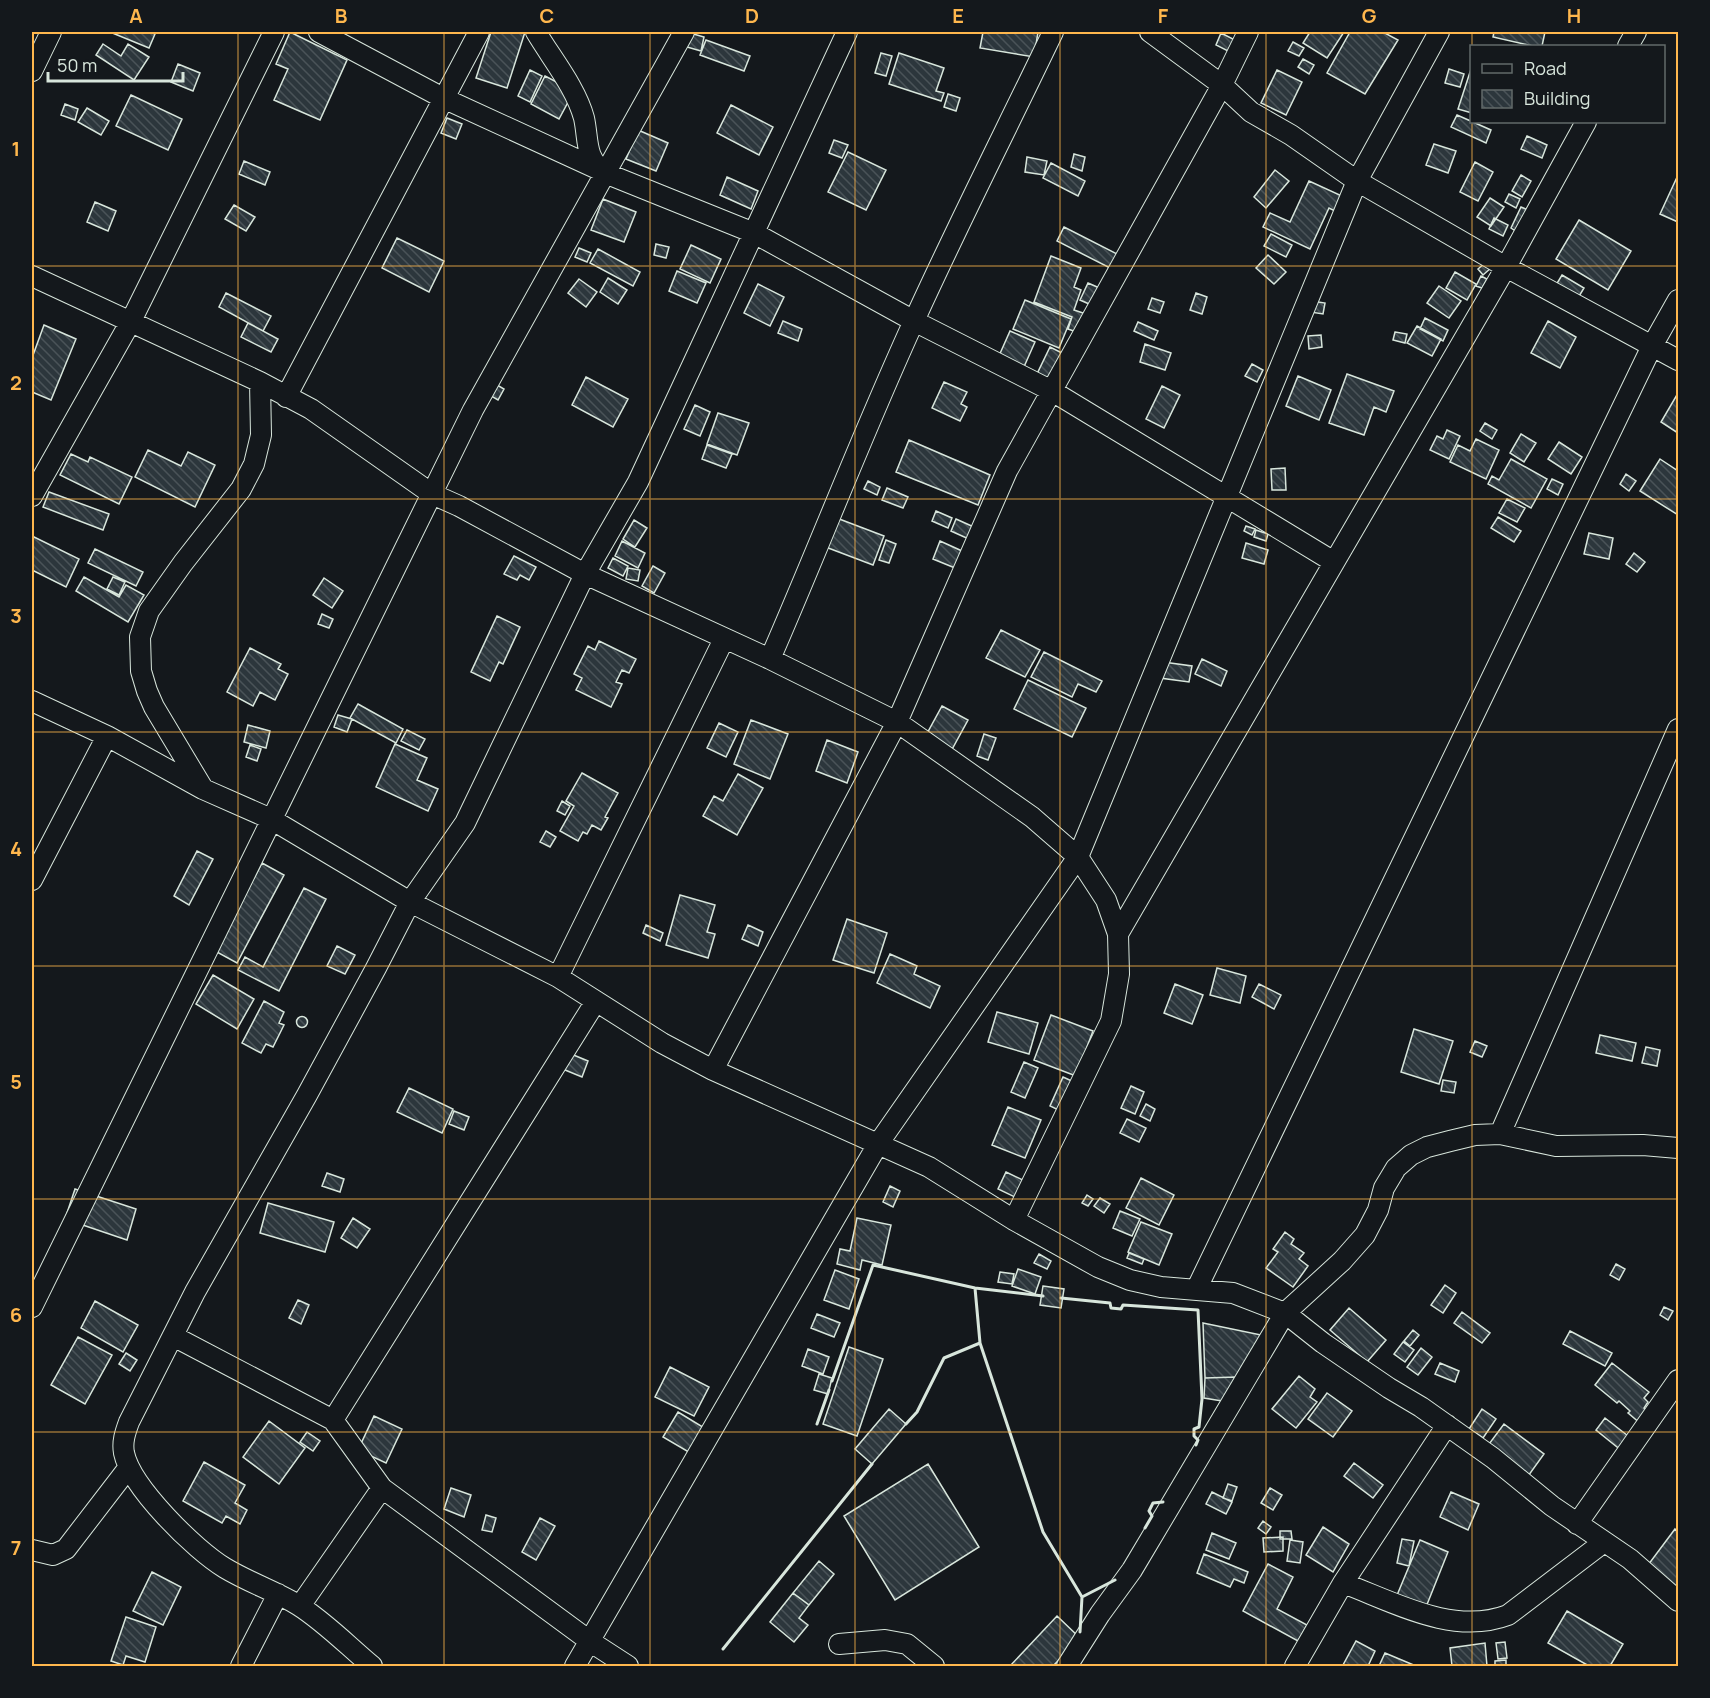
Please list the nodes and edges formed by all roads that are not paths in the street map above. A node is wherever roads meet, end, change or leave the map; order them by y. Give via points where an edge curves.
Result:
1 (51, 32) edge
2 (274, 32) edge
3 (319, 32) edge
4 (478, 32) edge
5 (536, 32) edge
6 (684, 32) edge
7 (846, 32) edge
8 (1053, 32) edge
9 (1150, 32) edge
10 (1248, 32) edge
11 (1439, 32) edge
12 (32, 71) edge
13 (1222, 85) junction
14 (443, 98) junction
15 (1585, 123) edge
16 (605, 173) junction
17 (1357, 181) junction
18 (754, 233) junction
19 (1506, 267) junction
20 (32, 276) edge
21 (1678, 300) edge
22 (131, 321) junction
23 (914, 321) junction
24 (1652, 346) junction
25 (1678, 360) edge
26 (260, 382) junction
27 (1052, 390) junction
28 (286, 397) junction
29 (432, 494) junction
30 (32, 496) edge
31 (1227, 497) junction
32 (1334, 562) junction
33 (585, 574) junction
34 (724, 639) junction
35 (770, 659) junction
36 (32, 701) edge
37 (897, 722) junction
38 (1678, 729) edge
39 (107, 736) junction
40 (203, 789) junction
41 (272, 819) junction
42 (1078, 857) junction
43 (32, 880) edge
44 (410, 902) junction
45 (1118, 934) junction
46 (558, 977) junction
47 (596, 1001) junction
48 (713, 1070) junction
49 (1500, 1134) junction
50 (878, 1144) junction
51 (1678, 1148) edge
52 (1014, 1220) junction
53 (1197, 1288) junction
54 (32, 1307) edge
55 (1285, 1313) junction
56 (173, 1336) junction
57 (1678, 1380) edge
58 (333, 1419) junction
59 (1447, 1425) junction
60 (129, 1467) junction
61 (382, 1488) junction
62 (1577, 1524) junction
63 (1604, 1542) junction
64 (32, 1550) edge
65 (1343, 1582) junction
66 (278, 1594) junction
67 (1678, 1601) edge
68 (300, 1606) junction
69 (591, 1642) junction
70 (839, 1644) dead end
71 (242, 1666) edge
72 (372, 1666) edge
73 (575, 1666) edge
74 (628, 1666) edge
75 (934, 1666) edge
76 (1067, 1666) edge
77 (1295, 1666) edge

1 - 12 street
2 - 22 street
3 - 14 street
4 - 14 street
5 - 16 street via 577,100 591,158
6 - 16 street
7 - 18 street
8 - 23 street
9 - 13 street
10 - 13 street
11 - 17 street
13 - 17 street via 1251,111
13 - 27 street
14 - 16 street
14 - 28 street
15 - 19 street
16 - 18 street
16 - 29 street via 473,410
17 - 19 street
17 - 31 street
18 - 23 street
18 - 33 street via 638,482
19 - 24 street
19 - 32 street
20 - 22 street
21 - 24 street
22 - 26 street
22 - 30 street
23 - 27 street
23 - 35 street
24 - 25 street
24 - 53 street
26 - 28 street
26 - 40 street via 261,435 254,464 241,489 149,611 140,637 141,671 147,692
27 - 31 street
27 - 37 street via 1007,471
28 - 29 street via 311,409
29 - 33 street
29 - 41 street
31 - 32 street
31 - 42 street
32 - 45 street
33 - 34 street
33 - 44 street via 465,823
34 - 35 street
34 - 46 street
35 - 37 street
36 - 39 street
37 - 42 street via 1032,817
37 - 48 street
38 - 49 street
39 - 40 street
39 - 43 street
40 - 41 street
41 - 44 street
41 - 54 street
42 - 45 street via 1106,900
42 - 50 street
44 - 46 street
44 - 56 street
45 - 52 street via 1119,974 1111,1021
46 - 47 street
47 - 48 street
47 - 58 street
48 - 50 street
49 - 51 street via 1556,1146
49 - 55 street via 1476,1135 1427,1147 1396,1168 1365,1235
50 - 52 street via 929,1167
50 - 69 street
52 - 53 street via 1098,1267 1130,1280 1161,1287
53 - 55 street via 1233,1293
55 - 59 street via 1323,1343
55 - 76 street via 1132,1570
56 - 58 street
56 - 60 street via 123,1439
57 - 62 street
58 - 61 street
59 - 62 street
59 - 65 street
60 - 64 street via 66,1549 53,1556
60 - 66 street via 154,1503 206,1553 226,1569
61 - 68 street
61 - 69 street
62 - 63 street
63 - 65 street via 1508,1615 1493,1621 1434,1618
63 - 67 street
65 - 77 street
66 - 68 street
66 - 71 street
68 - 72 street
69 - 73 street
69 - 74 street
70 - 75 street via 885,1640 907,1644

